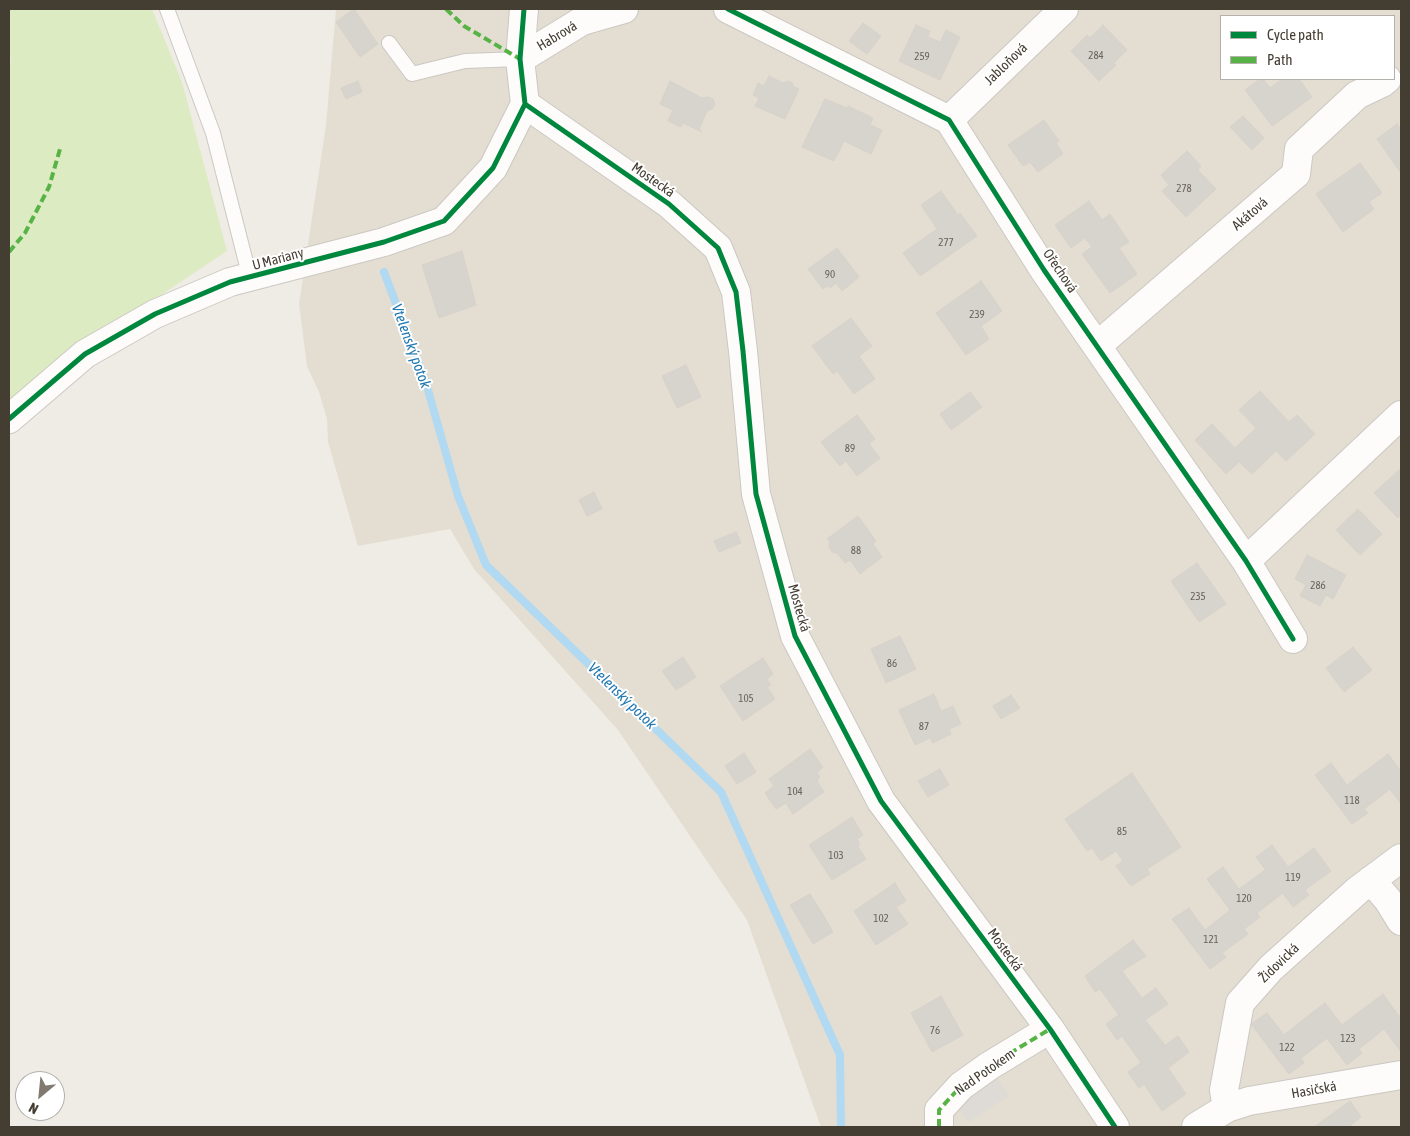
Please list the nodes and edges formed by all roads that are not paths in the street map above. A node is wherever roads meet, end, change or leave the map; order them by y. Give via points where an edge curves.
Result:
1 (167, 9) edge
2 (524, 9) edge
3 (624, 9) edge
4 (728, 9) edge
5 (1064, 9) edge
6 (389, 43) dead end
7 (520, 59) junction
8 (1386, 80) edge
9 (525, 104) junction
10 (949, 120) junction
11 (250, 278) junction
12 (1098, 345) junction
13 (1401, 415) edge
14 (9, 419) edge
15 (1246, 561) junction
16 (1293, 639) dead end
17 (1401, 858) edge
18 (1371, 880) junction
19 (1401, 921) edge
20 (1050, 1029) junction
21 (1401, 1075) edge
22 (1227, 1108) junction
23 (939, 1127) edge
24 (1116, 1127) edge
25 (1196, 1127) edge

1 - 11 lane via 213,133
2 - 7 street
3 - 7 street, Habrová via 582,21
4 - 10 street
5 - 10 street, Jabloňová
6 - 7 lane via 412,74 465,61
7 - 9 street
8 - 12 street, Akátová via 1357,95 1299,149 1296,174
9 - 11 street, U Mariany via 493,168 444,221 384,242
9 - 20 street, Mostecká via 669,204 718,248 736,292 756,494 795,636 881,801
10 - 12 street, Ořechová via 1044,270
11 - 14 street, U Mariany via 230,282 155,314 84,354
12 - 15 street, Ořechová
13 - 15 street
15 - 16 street, Ořechová
17 - 18 street, Židovická
18 - 19 street
18 - 22 street, Židovická via 1271,968 1240,1003 1224,1090
20 - 23 street, Nad Potokem via 961,1086 938,1110
20 - 24 street, Mostecká
21 - 22 street, Hasičská via 1249,1100
22 - 25 street, Hasičská

